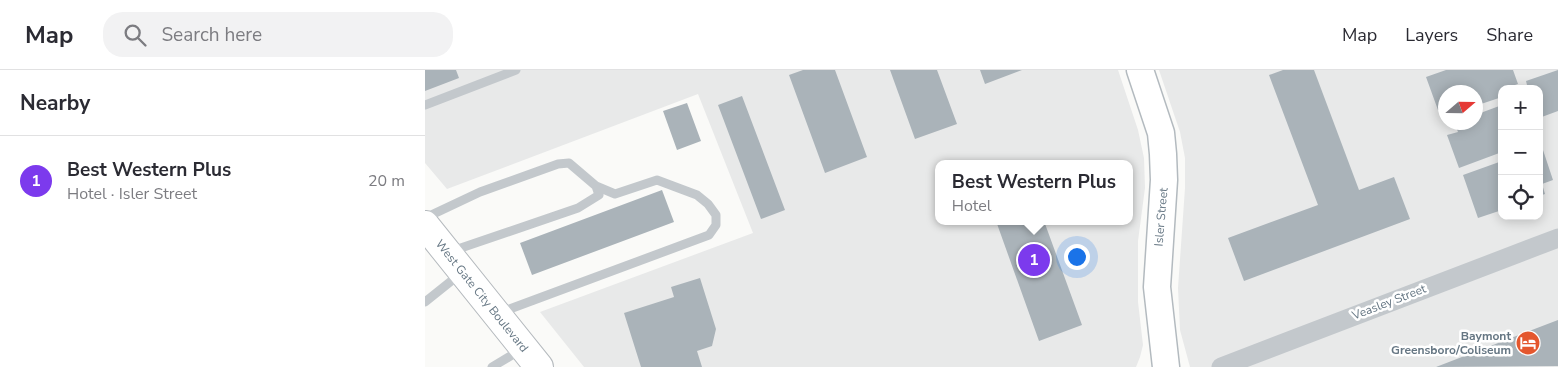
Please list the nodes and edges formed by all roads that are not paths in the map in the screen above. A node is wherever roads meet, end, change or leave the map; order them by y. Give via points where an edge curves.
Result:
1 (516, 70) edge
2 (1140, 70) edge
3 (425, 105) edge
4 (596, 186) junction
5 (425, 218) edge
6 (425, 226) edge
7 (1558, 238) edge
8 (455, 262) junction
9 (425, 302) edge
10 (497, 314) junction
11 (532, 357) edge
12 (492, 367) edge
13 (1166, 367) edge
14 (1221, 367) edge

1 - 3 lane
2 - 13 street, Isler Street via 1161,133 1163,154 1165,180 1157,287
4 - 5 lane via 569,163 558,164 480,192
4 - 8 lane via 599,195 578,208
4 - 10 lane via 615,194 657,180 697,195 716,215 716,225 709,235
6 - 8 main road, West Gate City Boulevard
7 - 14 street, Veasley Street
8 - 9 lane
8 - 10 main road, West Gate City Boulevard
10 - 11 main road, West Gate City Boulevard
11 - 12 lane

